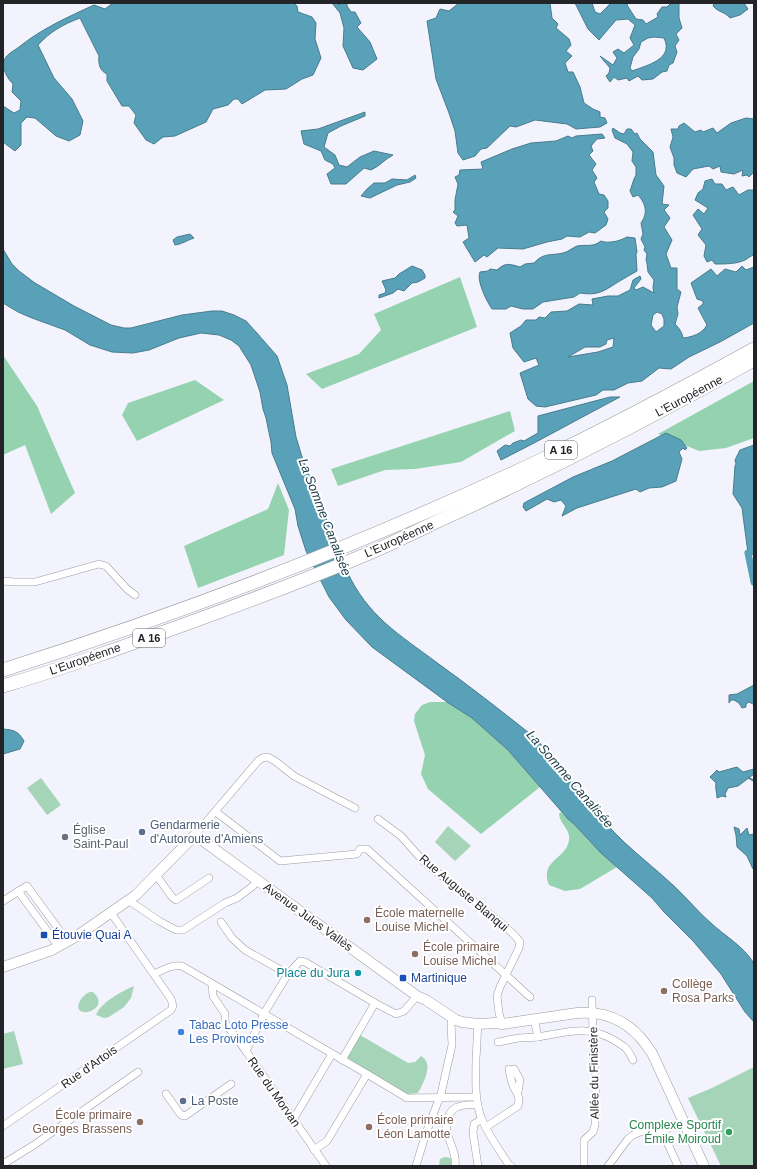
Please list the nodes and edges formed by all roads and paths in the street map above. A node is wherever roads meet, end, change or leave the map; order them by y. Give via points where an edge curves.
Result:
1 (754, 349) edge
2 (754, 360) edge
3 (3, 581) edge
4 (135, 595) dead end
5 (3, 670) edge
6 (3, 686) edge
7 (355, 808) dead end
8 (216, 812) junction
9 (378, 819) dead end
10 (195, 835) junction
11 (156, 875) junction
12 (209, 878) dead end
13 (257, 880) junction
14 (128, 900) junction
15 (3, 901) edge
16 (111, 913) junction
17 (221, 922) dead end
18 (63, 945) junction
19 (3, 967) edge
20 (154, 974) junction
21 (288, 974) junction
22 (506, 976) junction
23 (212, 984) junction
24 (530, 996) dead end
25 (419, 997) junction
26 (592, 1000) dead end
27 (375, 1003) junction
28 (593, 1013) junction
29 (264, 1015) junction
30 (534, 1019) junction
31 (451, 1023) junction
32 (462, 1024) junction
33 (502, 1024) junction
34 (478, 1026) junction
35 (593, 1031) junction
36 (538, 1037) junction
37 (498, 1042) dead end
38 (246, 1051) junction
39 (332, 1054) junction
40 (342, 1060) junction
41 (633, 1060) dead end
42 (512, 1069) dead end
43 (138, 1072) dead end
44 (367, 1074) junction
45 (231, 1084) dead end
46 (166, 1094) dead end
47 (476, 1097) junction
48 (440, 1098) junction
49 (478, 1106) junction
50 (482, 1119) junction
51 (293, 1120) junction
52 (683, 1121) junction
53 (3, 1126) edge
54 (486, 1127) junction
55 (662, 1131) junction
56 (314, 1150) junction
57 (3, 1164) edge
58 (326, 1166) edge
59 (416, 1166) edge
60 (455, 1166) edge
61 (478, 1166) edge
62 (510, 1166) edge
63 (584, 1166) edge
64 (608, 1166) edge
65 (678, 1166) edge
66 (704, 1166) edge

1 - 5 highway, L'Européenne / A 16 via 654,404 539,461 362,539 287,570 133,627
2 - 6 highway, L'Européenne / A 16 via 548,469 368,553 165,632
3 - 4 street via 35,582 99,564 106,566
7 - 8 street via 294,776 268,757 258,761
8 - 10 street
8 - 22 street via 280,861 358,854 360,849 367,849
9 - 22 street, Rue Auguste Blanqui via 401,836 426,863 516,937 520,942 519,948
10 - 11 street
10 - 13 street, Avenue Jules Vallès
11 - 12 street via 176,900
11 - 14 street
13 - 14 street via 237,898 183,930 176,930 159,921
13 - 25 street, Avenue Jules Vallès
14 - 16 street
15 - 18 street via 18,891
16 - 18 street
16 - 20 street
17 - 21 street via 244,950
18 - 19 street
20 - 23 street via 168,967 182,966
20 - 53 street, Rue d'Artois via 171,999 171,1010
21 - 27 street, Rue du Morvan via 300,961 305,962
21 - 29 street, Rue du Morvan
22 - 24 street
22 - 33 street, Rue Auguste Blanqui via 497,996
23 - 29 street
23 - 38 street via 213,996 226,1014 225,1023
25 - 27 street via 404,1011 396,1014
25 - 31 street, Avenue Jules Vallès via 425,1005
25 - 32 street, Avenue Jules Vallès
26 - 28 street, Allée du Finistère
27 - 40 street
28 - 30 street
28 - 35 street, Allée du Finistère
28 - 52 street via 613,1017 640,1036 652,1054
29 - 38 street, Rue du Morvan
29 - 39 street
30 - 33 street
30 - 36 street
31 - 32 street, Avenue Jules Vallès
31 - 48 street via 452,1045
32 - 34 street
33 - 34 street via 495,1022
34 - 47 street
35 - 36 street via 552,1033
35 - 41 street via 628,1049
35 - 63 street, Allée du Finistère via 595,1125 593,1132 584,1140
36 - 37 street
38 - 51 street, Rue du Morvan
39 - 40 street
39 - 51 street
40 - 44 street
42 - 54 street via 520,1080 518,1106
43 - 57 street
44 - 48 street via 407,1098
44 - 56 street via 327,1141
45 - 46 street via 185,1116 181,1115
47 - 48 street
47 - 49 street
48 - 59 street
49 - 50 street
49 - 60 street via 473,1104 454,1108 447,1119 446,1129 453,1147
50 - 54 street
50 - 61 street via 474,1124 473,1133
51 - 56 street, Rue du Morvan
52 - 55 street
52 - 66 street
54 - 62 street
55 - 64 street via 640,1132 633,1135
55 - 65 street
56 - 58 street, Rue du Morvan

